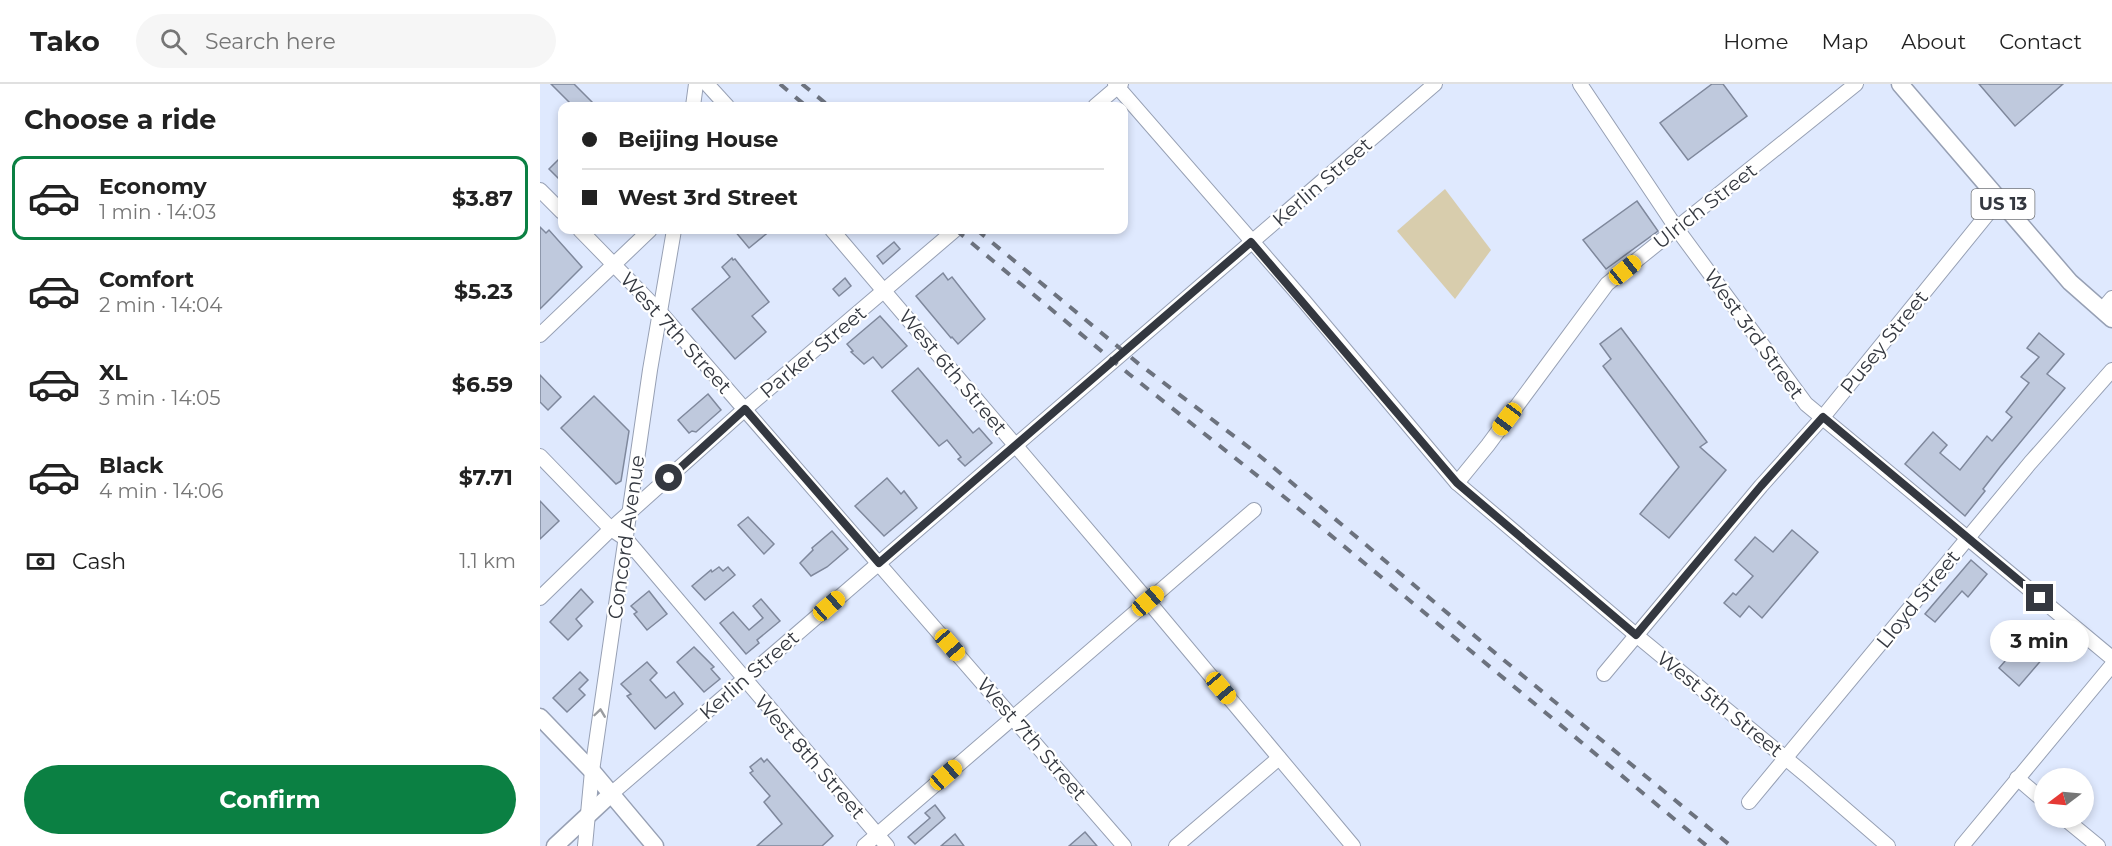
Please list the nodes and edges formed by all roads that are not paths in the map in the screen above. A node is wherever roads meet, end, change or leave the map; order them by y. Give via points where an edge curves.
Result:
1 (696, 84) edge
2 (707, 84) edge
3 (1435, 84) edge
4 (1580, 84) edge
5 (1856, 84) edge
6 (1900, 84) edge
7 (1118, 85) edge
8 (694, 102) edge
9 (723, 102) edge
10 (1099, 102) edge
11 (540, 190) edge
12 (1999, 200) junction
13 (558, 208) edge
14 (1677, 228) junction
15 (584, 234) edge
16 (646, 234) edge
17 (673, 234) edge
18 (835, 234) edge
19 (949, 234) edge
20 (1251, 242) junction
21 (613, 263) junction
22 (885, 291) junction
23 (2109, 309) edge
24 (660, 312) junction
25 (540, 335) edge
26 (2112, 369) edge
27 (745, 409) junction
28 (1823, 417) junction
29 (1015, 446) junction
30 (540, 456) edge
31 (1457, 483) junction
32 (1254, 510) dead end
33 (629, 514) junction
34 (611, 529) junction
35 (1967, 538) junction
36 (626, 539) junction
37 (879, 563) junction
38 (540, 598) edge
39 (1148, 601) junction
40 (1636, 635) junction
41 (2112, 658) edge
42 (2112, 665) edge
43 (1604, 674) dead end
44 (744, 679) junction
45 (540, 717) edge
46 (1013, 717) junction
47 (1279, 758) junction
48 (1787, 758) junction
49 (592, 771) junction
50 (2018, 778) junction
51 (2034, 792) edge
52 (611, 794) junction
53 (1749, 802) dead end
54 (588, 814) junction
55 (2075, 828) edge
56 (877, 835) junction
57 (2095, 845) edge
58 (555, 846) edge
59 (585, 846) edge
60 (655, 846) edge
61 (864, 846) edge
62 (887, 846) edge
63 (1124, 846) edge
64 (1176, 846) edge
65 (1353, 846) edge
66 (1888, 846) edge
67 (1962, 846) edge

1 - 8 street
2 - 9 street
3 - 20 street, Kerlin Street
4 - 14 street, West 3rd Street
5 - 14 street, Ulrich Street
6 - 12 main road, US 13
7 - 10 street
7 - 20 street, West 5th Street
11 - 13 street
12 - 23 main road, US 13 via 2070,282
12 - 28 street, Pusey Street
14 - 28 street, West 3rd Street via 1806,404
14 - 31 street, Ulrich Street via 1607,284
15 - 21 street, West 7th Street
16 - 21 street
17 - 24 street, Concord Avenue
18 - 22 street, West 6th Street
19 - 22 street, Parker Street
20 - 29 street, Kerlin Street
20 - 31 street, West 5th Street
21 - 24 street, West 7th Street
21 - 25 street
22 - 27 street, Parker Street
22 - 29 street, West 6th Street
24 - 27 street, West 7th Street
24 - 33 street, Concord Avenue
26 - 35 street, Lloyd Street
27 - 33 street, Parker Street
27 - 37 street, West 7th Street
28 - 35 street, West 3rd Street
28 - 40 street, Pusey Street
29 - 37 street, Kerlin Street
29 - 39 street, West 6th Street
30 - 34 street, West 8th Street
31 - 40 street, West 5th Street
32 - 39 street
33 - 34 street, Parker Street
33 - 36 street, Concord Avenue
34 - 36 street, West 8th Street
34 - 38 street, Parker Street
35 - 41 street, West 3rd Street
35 - 48 street, Lloyd Street
36 - 44 street, West 8th Street
49 -> 36 street, Concord Avenue
37 - 44 street, Kerlin Street
37 - 46 street, West 7th Street
39 - 46 street
39 - 47 street, West 6th Street
40 - 43 street, Pusey Street
40 - 48 street, West 5th Street
42 - 50 street
44 - 52 street, Kerlin Street
44 - 56 street, West 8th Street
45 - 49 main road
46 - 56 street
46 - 63 street, West 7th Street
47 - 64 street
47 - 65 street, West 6th Street
48 - 53 street, Lloyd Street
48 - 66 street, West 5th Street
49 - 52 main road
49 - 54 street, Concord Avenue
50 - 51 street
50 - 67 street
52 - 54 main road, Kerlin Street
52 - 60 main road
54 - 58 main road, Kerlin Street
54 - 59 street, Concord Avenue
55 - 57 street
56 - 61 street
56 - 62 street, West 8th Street

